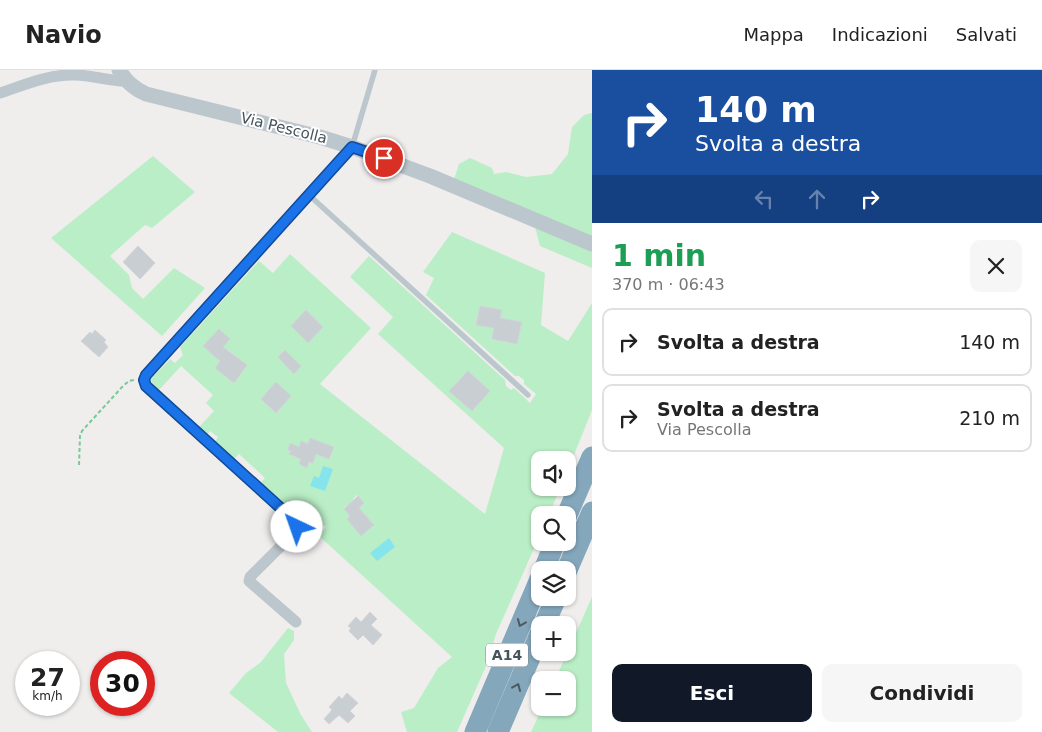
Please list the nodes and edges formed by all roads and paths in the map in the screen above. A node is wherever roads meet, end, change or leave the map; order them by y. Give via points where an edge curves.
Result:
1 (375, 70) edge
2 (122, 75) edge
3 (0, 92) edge
4 (352, 147) junction
5 (309, 195) junction
6 (592, 244) edge
7 (144, 380) junction
8 (528, 395) dead end
9 (592, 457) edge
10 (79, 465) dead end
11 (571, 506) edge
12 (592, 512) edge
13 (318, 526) dead end
14 (297, 527) junction
15 (571, 561) edge
16 (531, 600) edge
17 (296, 622) dead end
18 (531, 655) edge
19 (474, 732) edge
20 (498, 732) edge

1 - 4 lane
2 - 3 street via 115,81 75,75 34,80
2 - 4 street, Via Pescolla via 146,94
4 - 5 street
4 - 6 street, Via Pescolla
5 - 7 street
5 - 8 lane
7 - 10 path via 129,381 82,431
7 - 14 street via 146,386 296,522
9 - 11 highway
12 - 15 highway
13 - 14 lane via 310,533
14 - 17 street via 249,581
16 -> 19 highway, A14
20 -> 18 highway, A14

